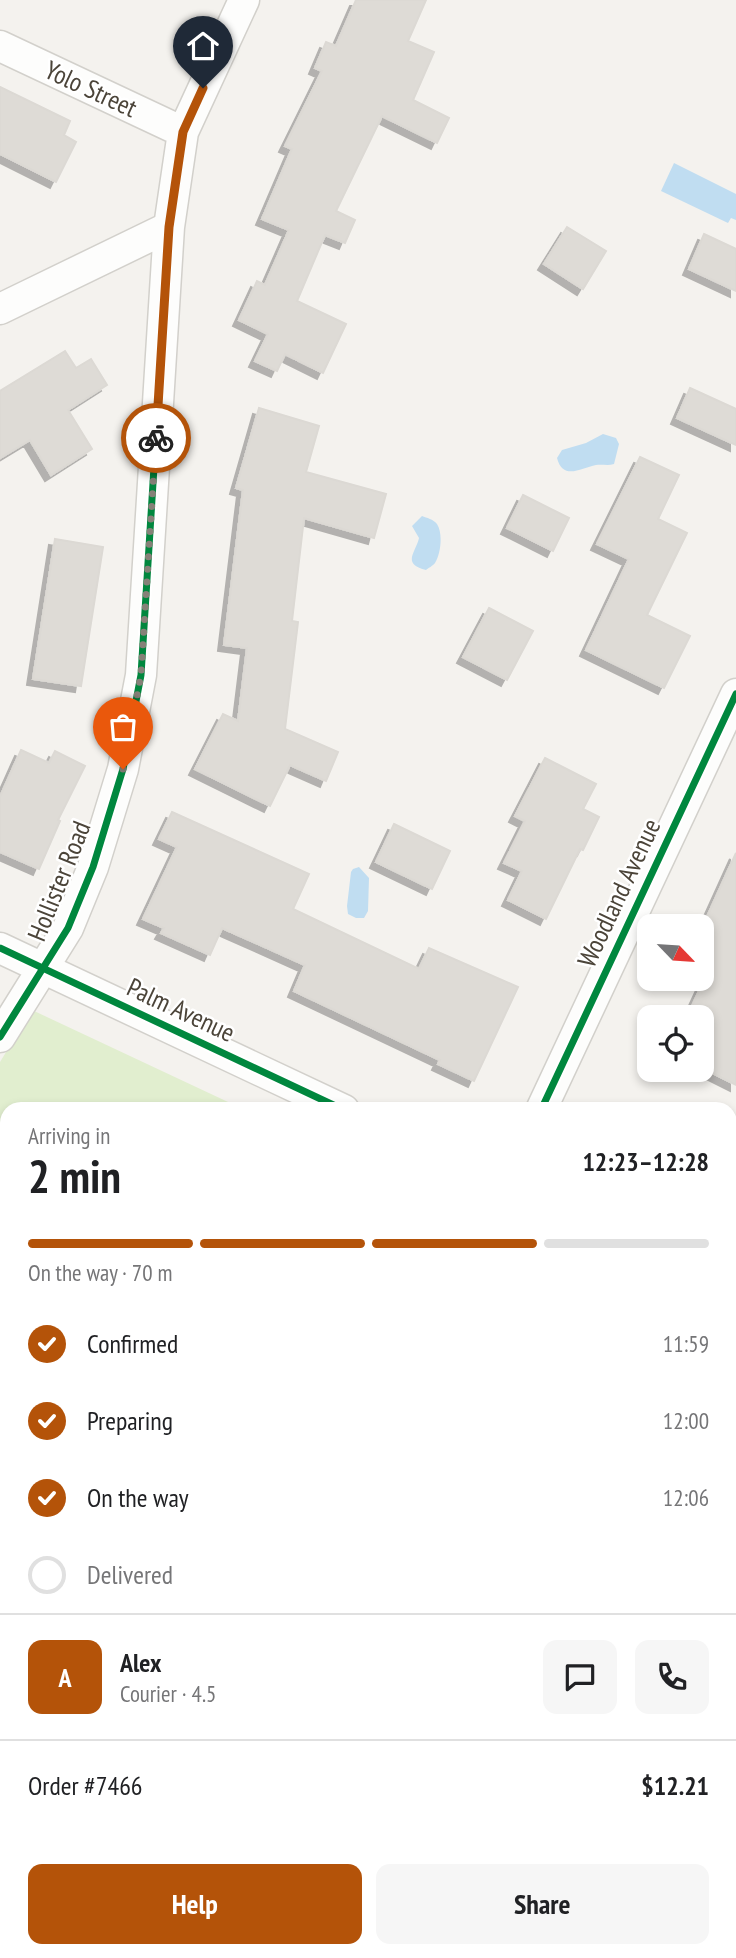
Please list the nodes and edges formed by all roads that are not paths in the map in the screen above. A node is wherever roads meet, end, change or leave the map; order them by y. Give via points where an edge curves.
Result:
1 (244, 0) edge
2 (0, 46) edge
3 (183, 132) junction
4 (169, 227) junction
5 (0, 309) edge
6 (736, 694) edge
7 (0, 948) edge
8 (43, 969) junction
9 (0, 1037) edge
10 (327, 1102) edge
11 (545, 1102) edge

1 - 3 street, Hollister Road
2 - 3 street, Yolo Street
3 - 4 street, Hollister Road
4 - 5 street
4 - 8 street, Hollister Road via 141,675 123,769 93,867 68,929
6 - 11 street, Woodland Avenue
7 - 8 street, Palm Avenue
8 - 9 street, Hollister Road
8 - 10 street, Palm Avenue

